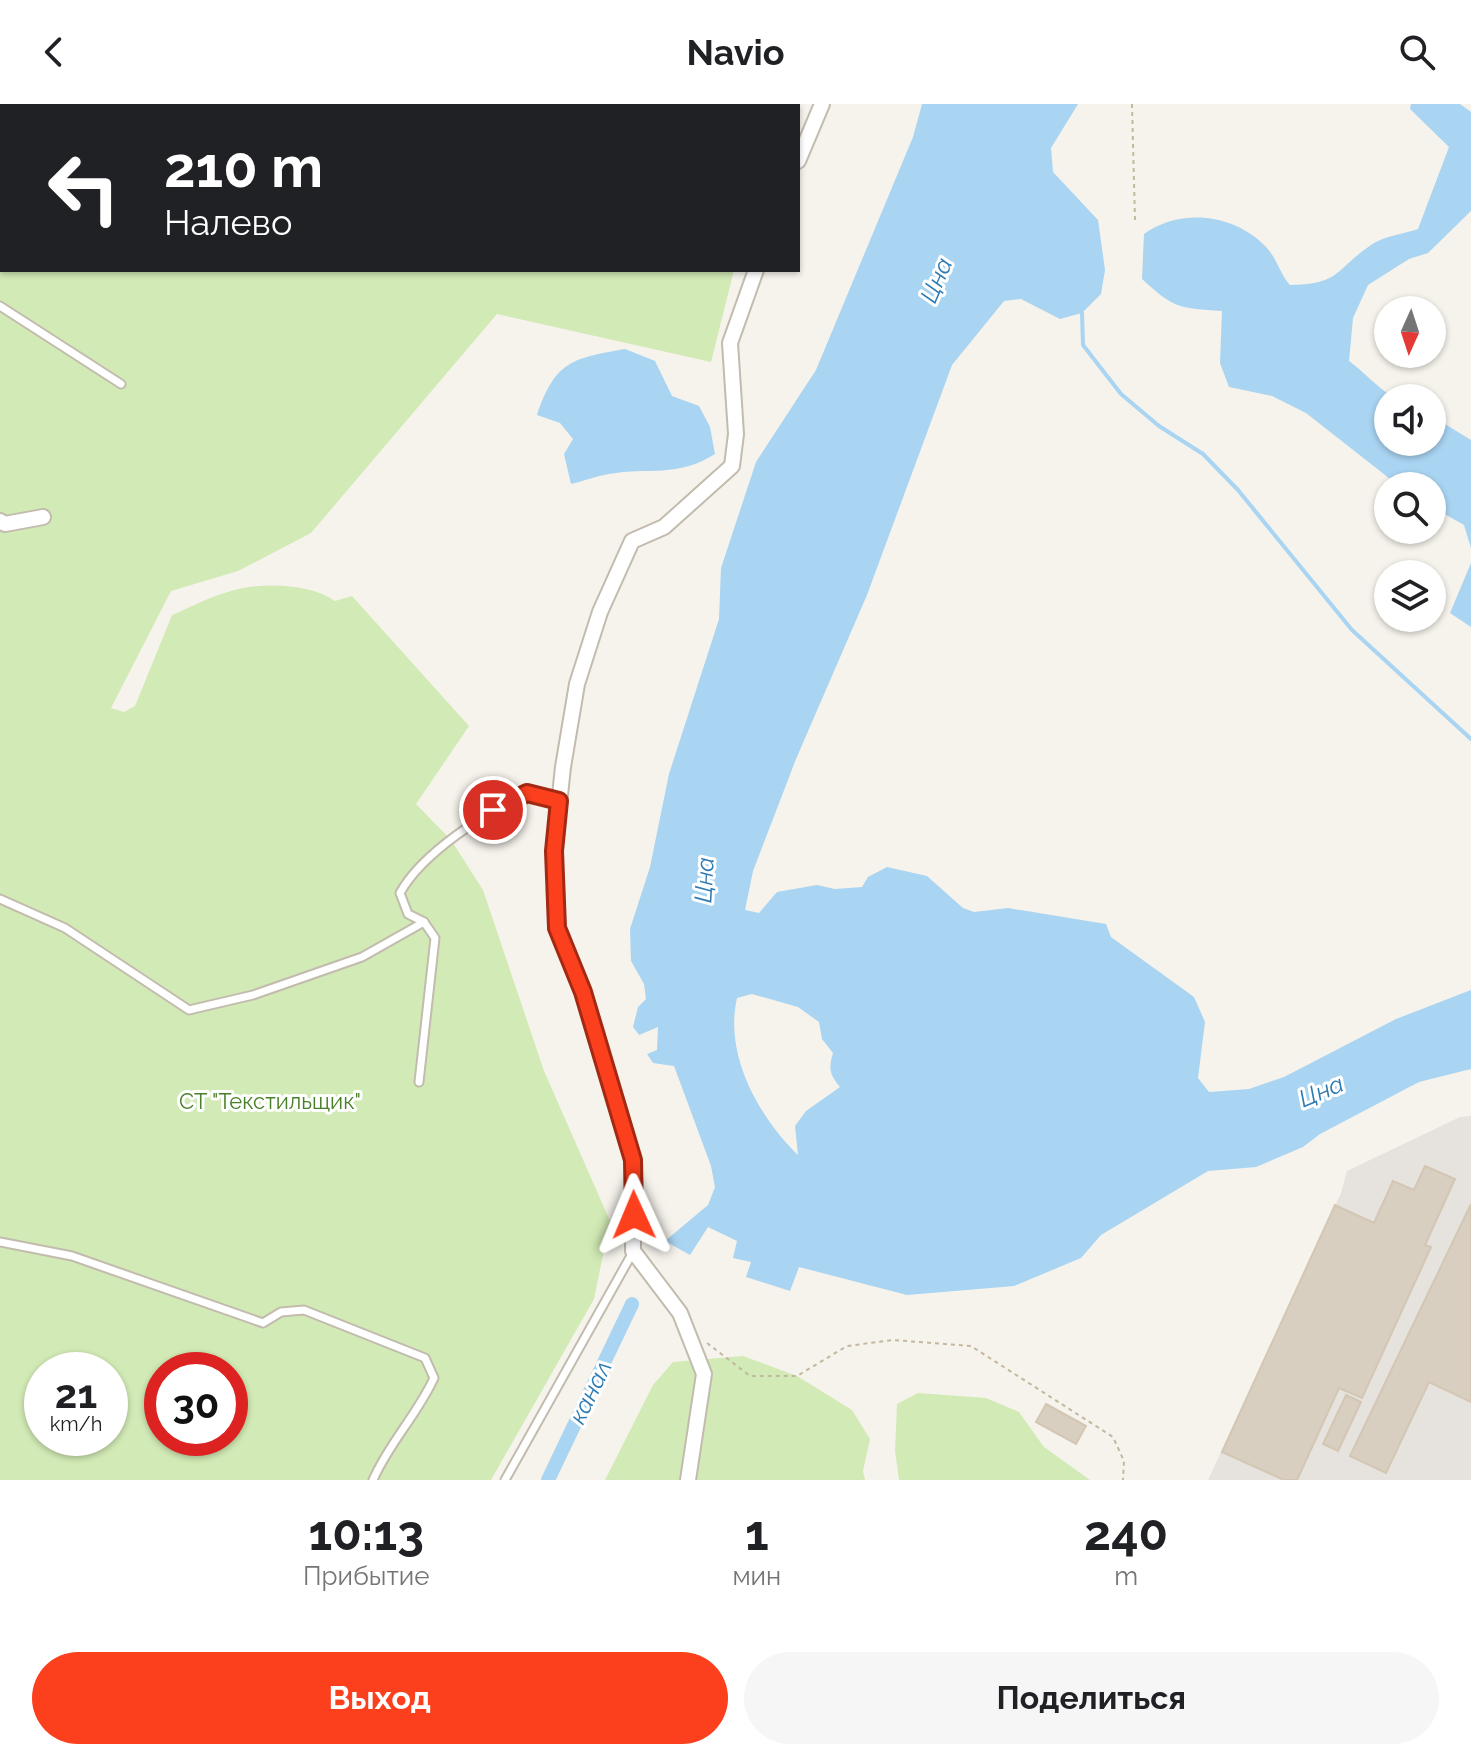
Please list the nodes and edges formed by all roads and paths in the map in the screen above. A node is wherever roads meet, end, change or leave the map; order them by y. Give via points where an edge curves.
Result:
1 (822, 104) edge
2 (1132, 104) edge
3 (800, 156) edge
4 (1135, 221) dead end
5 (755, 272) edge
6 (0, 306) edge
7 (121, 384) dead end
8 (43, 517) dead end
9 (0, 521) edge
10 (559, 801) junction
11 (0, 899) edge
12 (424, 922) junction
13 (419, 1082) dead end
14 (0, 1242) edge
15 (633, 1251) junction
16 (686, 1327) junction
17 (373, 1480) edge
18 (505, 1480) edge
19 (688, 1480) edge
20 (1123, 1480) edge

1 - 3 street
2 - 4 path
5 - 10 street via 730,343 736,434 732,466 664,527 632,541 600,612 577,684
6 - 7 lane
8 - 9 street
10 - 12 lane via 527,793 516,798 410,874 400,893 408,914
10 - 15 street via 554,851 557,928 583,992 633,1160
11 - 12 lane via 65,928 189,1010 253,995 362,957
12 - 13 lane via 435,938
14 - 17 lane via 72,1256 263,1323 281,1312 304,1310 425,1358 434,1378
15 - 16 street
15 - 18 lane
16 - 19 street via 704,1374
16 - 20 path via 750,1376 797,1376 847,1346 893,1340 971,1346 1113,1437 1124,1461

